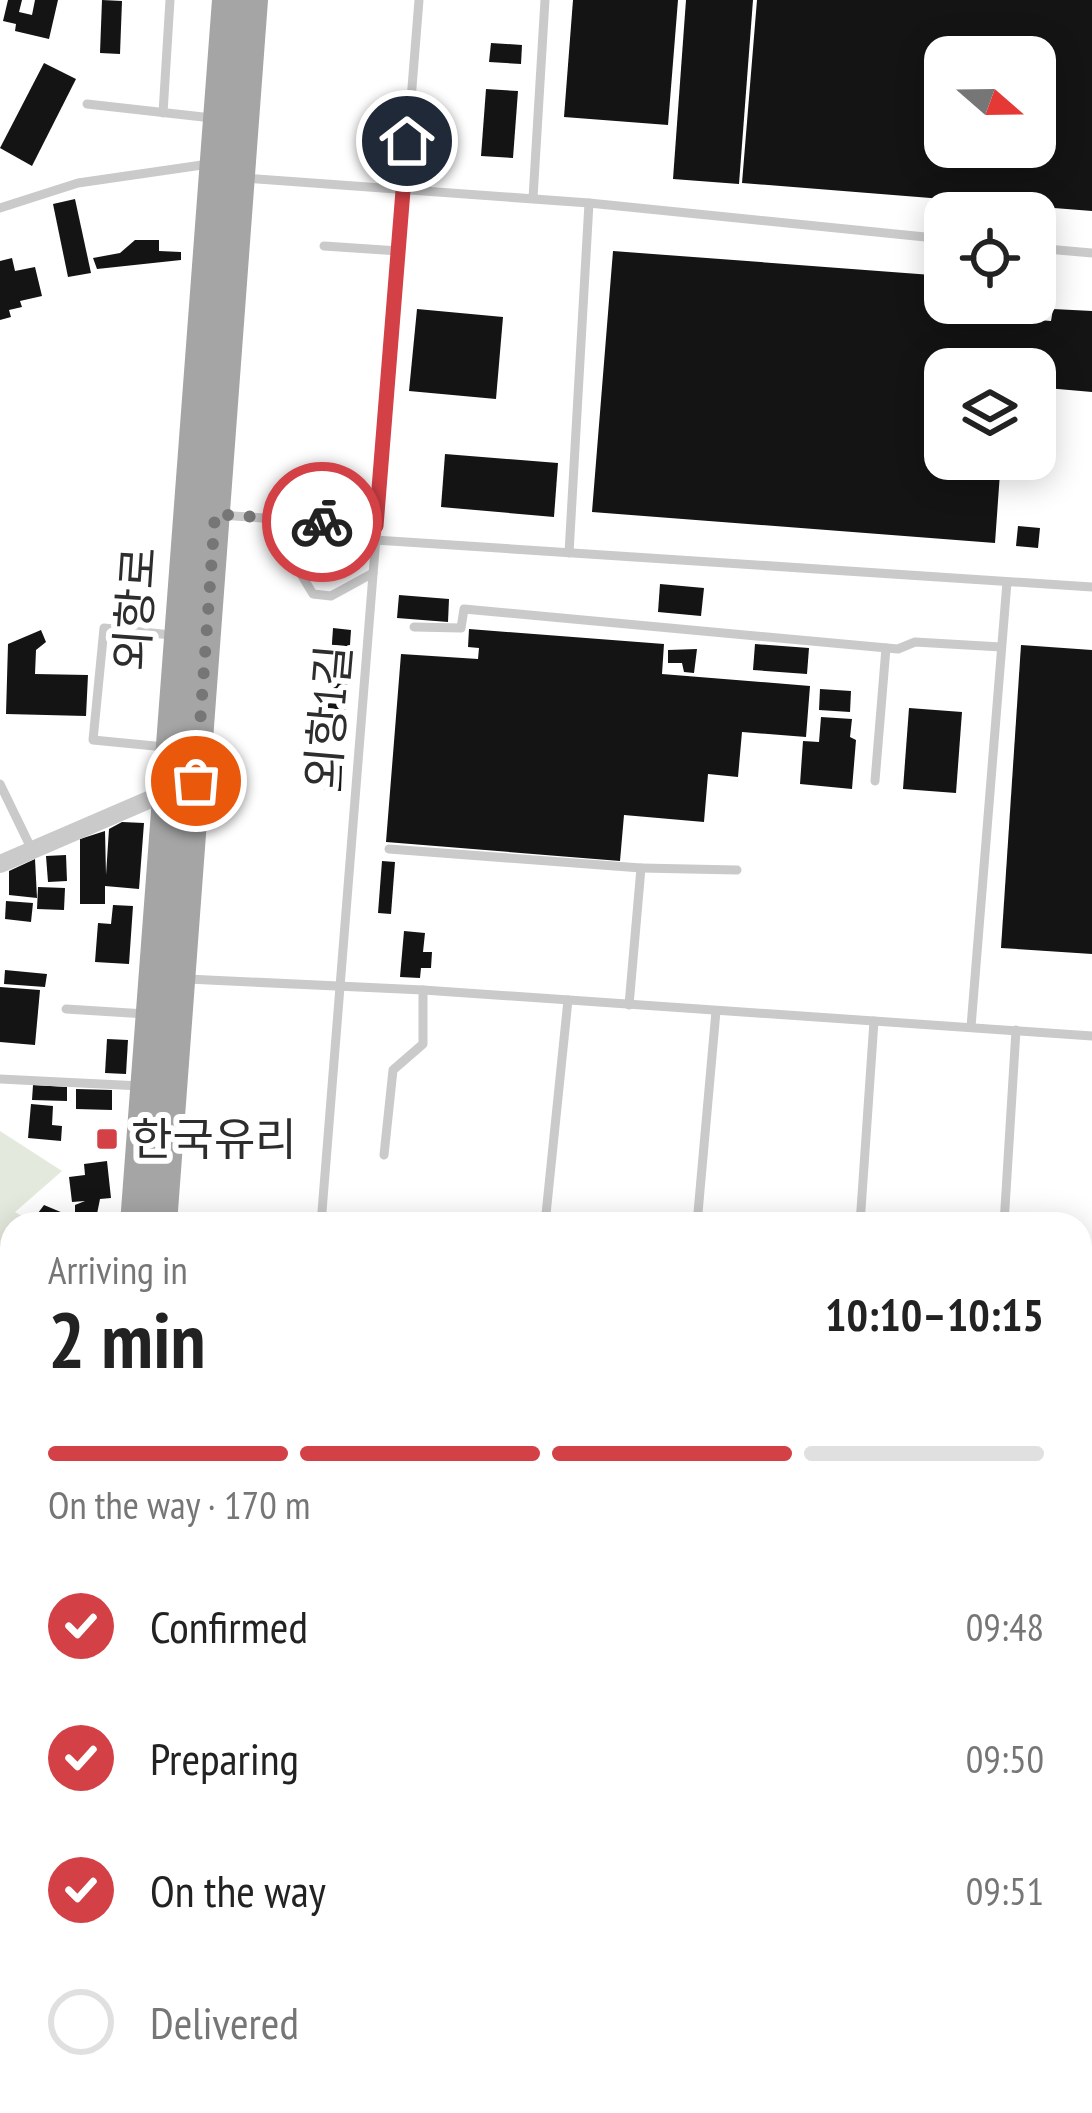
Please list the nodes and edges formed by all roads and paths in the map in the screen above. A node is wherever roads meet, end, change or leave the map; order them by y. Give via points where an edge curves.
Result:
1 (170, 0) edge
2 (227, 0) edge
3 (253, 0) edge
4 (418, 0) edge
5 (545, 0) edge
6 (87, 104) dead end
7 (163, 112) junction
8 (218, 119) junction
9 (227, 171) junction
10 (404, 188) junction
11 (533, 198) junction
12 (589, 203) junction
13 (0, 208) edge
14 (924, 237) edge
15 (324, 247) dead end
16 (1056, 250) edge
17 (398, 251) junction
18 (1092, 253) edge
19 (215, 514) junction
20 (267, 518) junction
21 (376, 526) junction
22 (375, 540) junction
23 (569, 553) junction
24 (373, 573) junction
25 (1007, 582) junction
26 (1092, 587) edge
27 (415, 627) dead end
28 (178, 636) junction
29 (1001, 647) junction
30 (886, 648) junction
31 (170, 747) junction
32 (875, 781) dead end
33 (0, 784) edge
34 (181, 786) junction
35 (388, 849) dead end
36 (32, 850) junction
37 (0, 864) edge
38 (641, 868) junction
39 (737, 870) dead end
40 (181, 979) junction
41 (340, 986) junction
42 (423, 990) junction
43 (568, 1000) junction
44 (628, 1005) junction
45 (66, 1009) dead end
46 (716, 1011) junction
47 (151, 1014) junction
48 (874, 1021) junction
49 (971, 1027) junction
50 (1016, 1030) junction
51 (1092, 1036) edge
52 (0, 1078) edge
53 (146, 1086) junction
54 (384, 1155) dead end
55 (136, 1212) edge
56 (163, 1212) edge
57 (322, 1212) edge
58 (546, 1212) edge
59 (698, 1212) edge
60 (861, 1212) edge
61 (1005, 1212) edge

1 - 7 lane
2 - 8 main road, 외항로
3 - 9 main road, 외항로
4 - 10 lane, 외항1길
5 - 11 lane
6 - 7 lane
7 - 8 lane
8 - 9 main road, 외항로
9 - 10 lane
9 - 13 lane via 78,183
9 - 19 main road, 외항로
9 - 28 main road, 외항로
10 - 11 lane
10 - 17 lane, 외항1길
11 - 12 lane
12 - 14 lane
12 - 23 lane
15 - 17 lane
16 - 18 lane
17 - 21 lane, 외항1길
19 - 20 lane
19 - 34 main road, 외항로
20 - 21 lane
20 - 24 lane via 313,594 332,596
21 - 22 lane, 외항1길
22 - 23 lane
22 - 24 lane, 외항1길
23 - 25 lane
24 - 41 lane, 외항1길
25 - 26 lane
25 - 29 lane
27 - 30 lane via 461,628 464,609
28 - 31 main road, 외항로
28 - 31 lane via 104,628 93,740
29 - 30 lane
29 - 49 lane
30 - 32 lane
31 - 34 main road, 외항로
33 - 36 lane
34 - 36 street
34 - 40 main road, 외항로
34 - 47 main road, 외항로
35 - 38 lane
36 - 37 street
38 - 39 lane
38 - 44 lane
40 - 41 lane
40 - 56 main road, 외항로
41 - 42 lane
41 - 57 lane, 외항1길
42 - 43 lane
42 - 54 lane via 423,1044 393,1070
43 - 44 lane
43 - 58 lane
44 - 46 lane
45 - 47 lane
46 - 48 lane
46 - 59 lane
47 - 53 main road, 외항로
48 - 49 lane
48 - 60 lane
49 - 50 lane
50 - 51 lane
50 - 61 lane
52 - 53 lane
53 - 55 main road, 외항로

